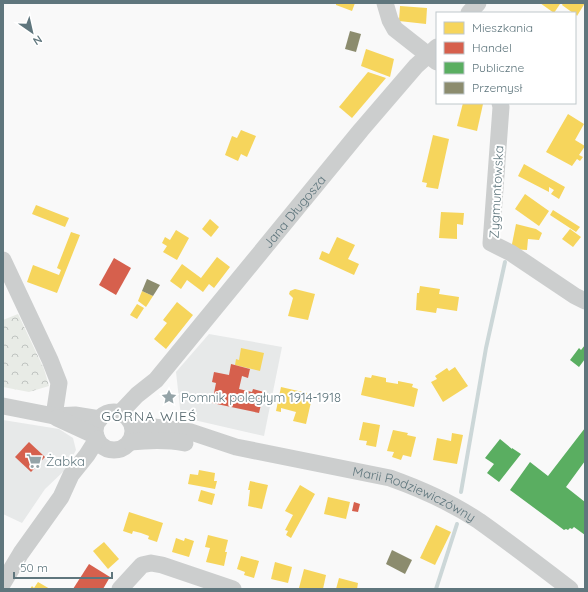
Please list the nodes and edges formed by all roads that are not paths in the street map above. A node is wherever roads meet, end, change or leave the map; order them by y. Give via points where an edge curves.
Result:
1 (385, 3) edge
2 (478, 3) edge
3 (470, 12) edge
4 (434, 55) edge
5 (500, 104) edge
6 (3, 260) edge
7 (585, 301) edge
8 (3, 406) edge
9 (54, 416) junction
10 (100, 419) junction
11 (128, 419) junction
12 (96, 437) junction
13 (130, 442) junction
14 (236, 447) junction
15 (110, 450) junction
16 (61, 497) junction
17 (3, 582) edge
18 (120, 589) edge
19 (233, 589) edge
20 (570, 589) edge

1 - 4 street via 395,29
2 - 3 street
4 - 11 street, Jana Długosza via 416,66 361,130 156,380 146,400
5 - 7 street, Zygmuntowska via 491,243
6 - 9 street via 50,360 58,383
8 - 9 street
9 - 10 street via 75,415
9 - 12 street
10 - 11 street via 109,413
10 - 12 street via 96,424
11 - 13 street via 133,434
11 - 14 street, Marii Rodziewiczówny via 191,432
12 - 15 street via 100,444
12 - 16 street via 71,475
13 - 14 street, Marii Rodziewiczówny via 172,440 205,446
13 - 15 street via 121,449
14 - 20 street, Marii Rodziewiczówny via 390,478 411,485 478,520
15 - 16 street
16 - 17 street
18 - 19 street via 142,565 151,563

